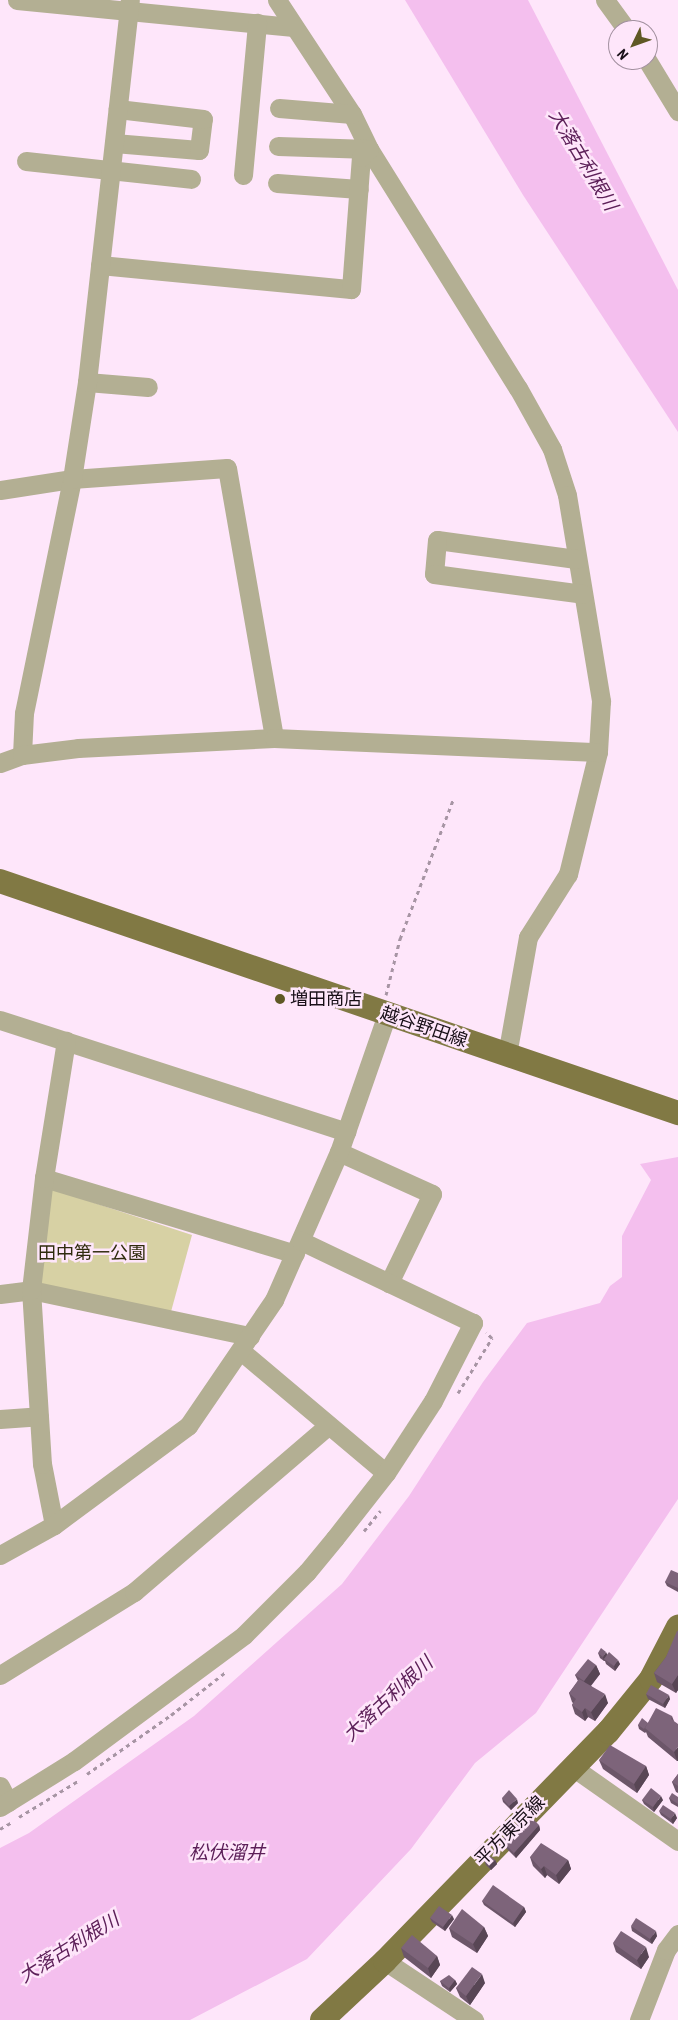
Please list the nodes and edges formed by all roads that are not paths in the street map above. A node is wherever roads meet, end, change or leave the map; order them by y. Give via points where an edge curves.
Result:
1 (16, 0) edge
2 (277, 0) edge
3 (605, 0) edge
4 (130, 6) edge
5 (620, 20) edge
6 (257, 24) junction
7 (294, 27) junction
8 (653, 70) edge
9 (278, 108) dead end
10 (118, 109) junction
11 (678, 111) edge
12 (352, 114) junction
13 (114, 143) junction
14 (278, 146) dead end
15 (369, 149) junction
16 (26, 161) dead end
17 (111, 171) junction
18 (243, 174) dead end
19 (191, 179) dead end
20 (277, 183) dead end
21 (359, 189) junction
22 (100, 265) junction
23 (87, 382) junction
24 (148, 387) dead end
25 (72, 479) junction
26 (0, 490) edge
27 (576, 559) junction
28 (583, 594) junction
29 (274, 738) junction
30 (598, 752) junction
31 (22, 755) junction
32 (0, 762) edge
33 (0, 881) edge
34 (384, 1014) junction
35 (0, 1020) edge
36 (66, 1041) junction
37 (507, 1055) junction
38 (678, 1113) edge
39 (346, 1132) junction
40 (339, 1152) junction
41 (44, 1178) junction
42 (298, 1248) junction
43 (389, 1283) junction
44 (31, 1290) junction
45 (0, 1294) edge
46 (246, 1343) junction
47 (38, 1416) junction
48 (0, 1419) edge
49 (328, 1426) junction
50 (386, 1473) junction
51 (54, 1525) junction
52 (0, 1555) edge
53 (678, 1627) edge
54 (0, 1676) edge
55 (574, 1768) junction
56 (3, 1799) edge
57 (678, 1841) edge
58 (678, 1934) edge
59 (385, 1961) junction
60 (322, 2020) edge
61 (474, 2020) edge
62 (639, 2020) edge

1 - 4 street
2 - 7 street
3 - 5 street
4 - 6 street
4 - 10 street
6 - 7 street
6 - 18 street
7 - 12 street
8 - 11 street
9 - 12 street
10 - 13 street
10 - 13 street via 203,119 199,150
12 - 15 street
13 - 17 street
14 - 15 street
15 - 21 street via 361,157
15 - 27 street via 518,388 552,449 568,494
16 - 17 street
17 - 19 street
17 - 22 street
20 - 21 street
21 - 22 street via 351,289
22 - 23 street
23 - 24 street
23 - 25 street
25 - 26 street
25 - 29 street via 227,468
25 - 31 street via 24,713
27 - 28 street
27 - 28 street via 437,540 434,574
28 - 30 street via 602,702
29 - 30 street
29 - 31 street via 137,743
30 - 37 street via 568,874 528,937
31 - 32 street
33 - 34 main road, 越谷野田線
34 - 37 main road, 越谷野田線
34 - 39 street
35 - 36 street
36 - 39 street
36 - 41 street
37 - 38 main road, 越谷野田線
39 - 40 street
40 - 42 street
40 - 43 street via 432,1194
41 - 42 street
41 - 44 street
42 - 43 street
42 - 46 street via 274,1300
43 - 50 street via 473,1323 433,1401
44 - 45 street
44 - 46 street
44 - 47 street
46 - 49 street
46 - 51 street via 188,1426
47 - 48 street
47 - 51 street via 42,1464
49 - 50 street
49 - 54 street via 134,1592
50 - 56 street via 307,1572 244,1635 74,1761
51 - 52 street
53 - 55 main road, 平方東京線 via 651,1679
55 - 57 street
55 - 59 main road, 平方東京線
58 - 62 street via 666,1950
59 - 60 main road, 平方東京線
59 - 61 street

